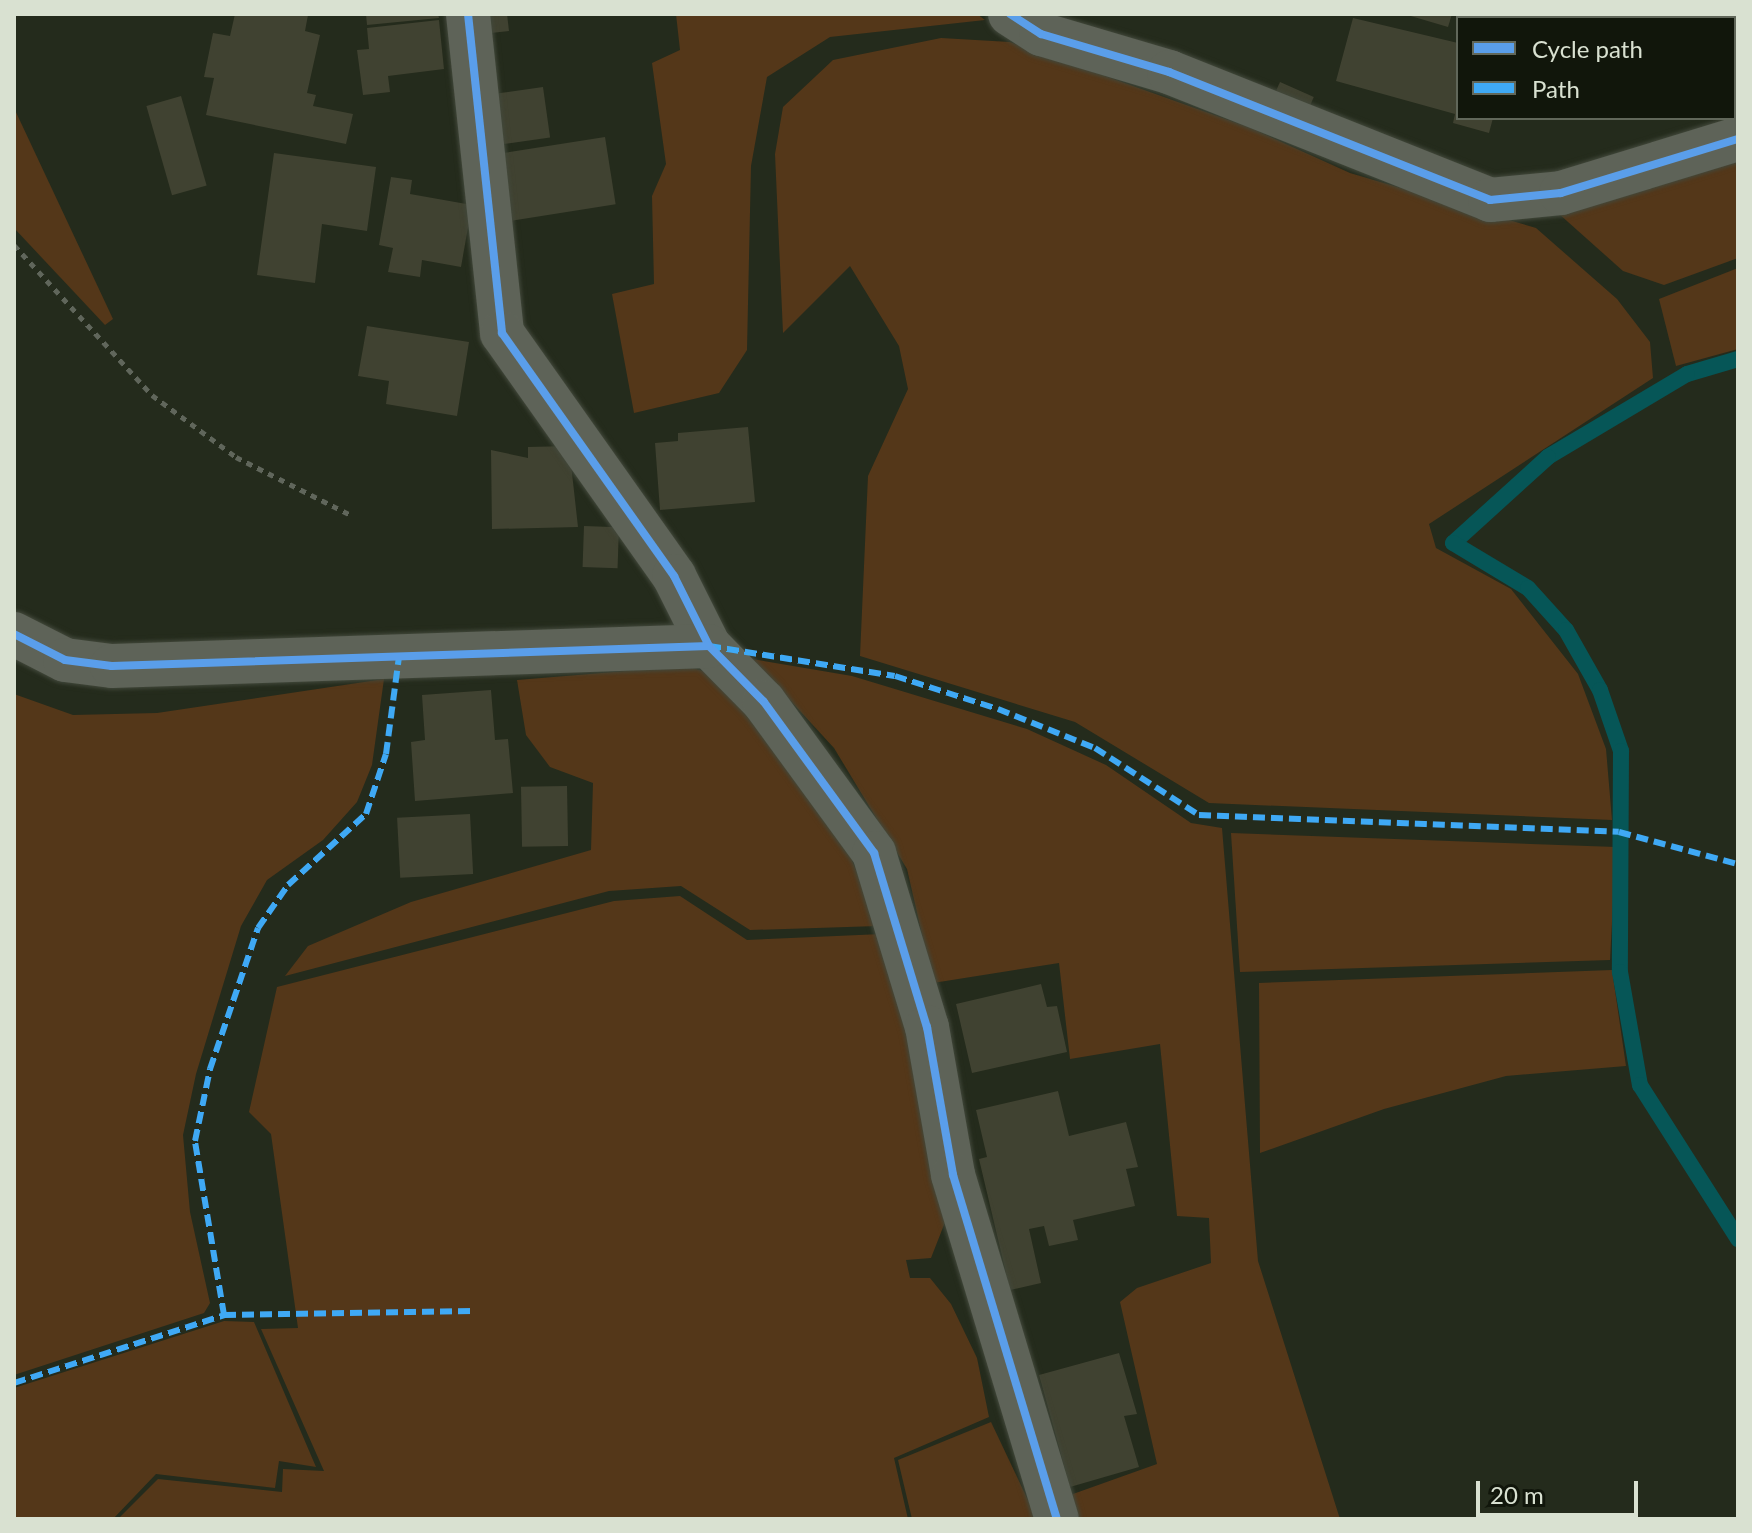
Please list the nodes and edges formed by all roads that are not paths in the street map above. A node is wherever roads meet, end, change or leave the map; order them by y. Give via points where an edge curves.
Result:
1 (468, 14) edge
2 (1010, 14) edge
3 (1738, 139) edge
4 (14, 634) edge
5 (709, 646) junction
6 (1057, 1519) edge

1 - 5 street via 502,333 674,576
2 - 3 street via 1041,34 1169,72 1490,200 1561,193
4 - 5 street via 65,660 112,666
5 - 6 street via 764,702 874,853 927,1027 953,1175

